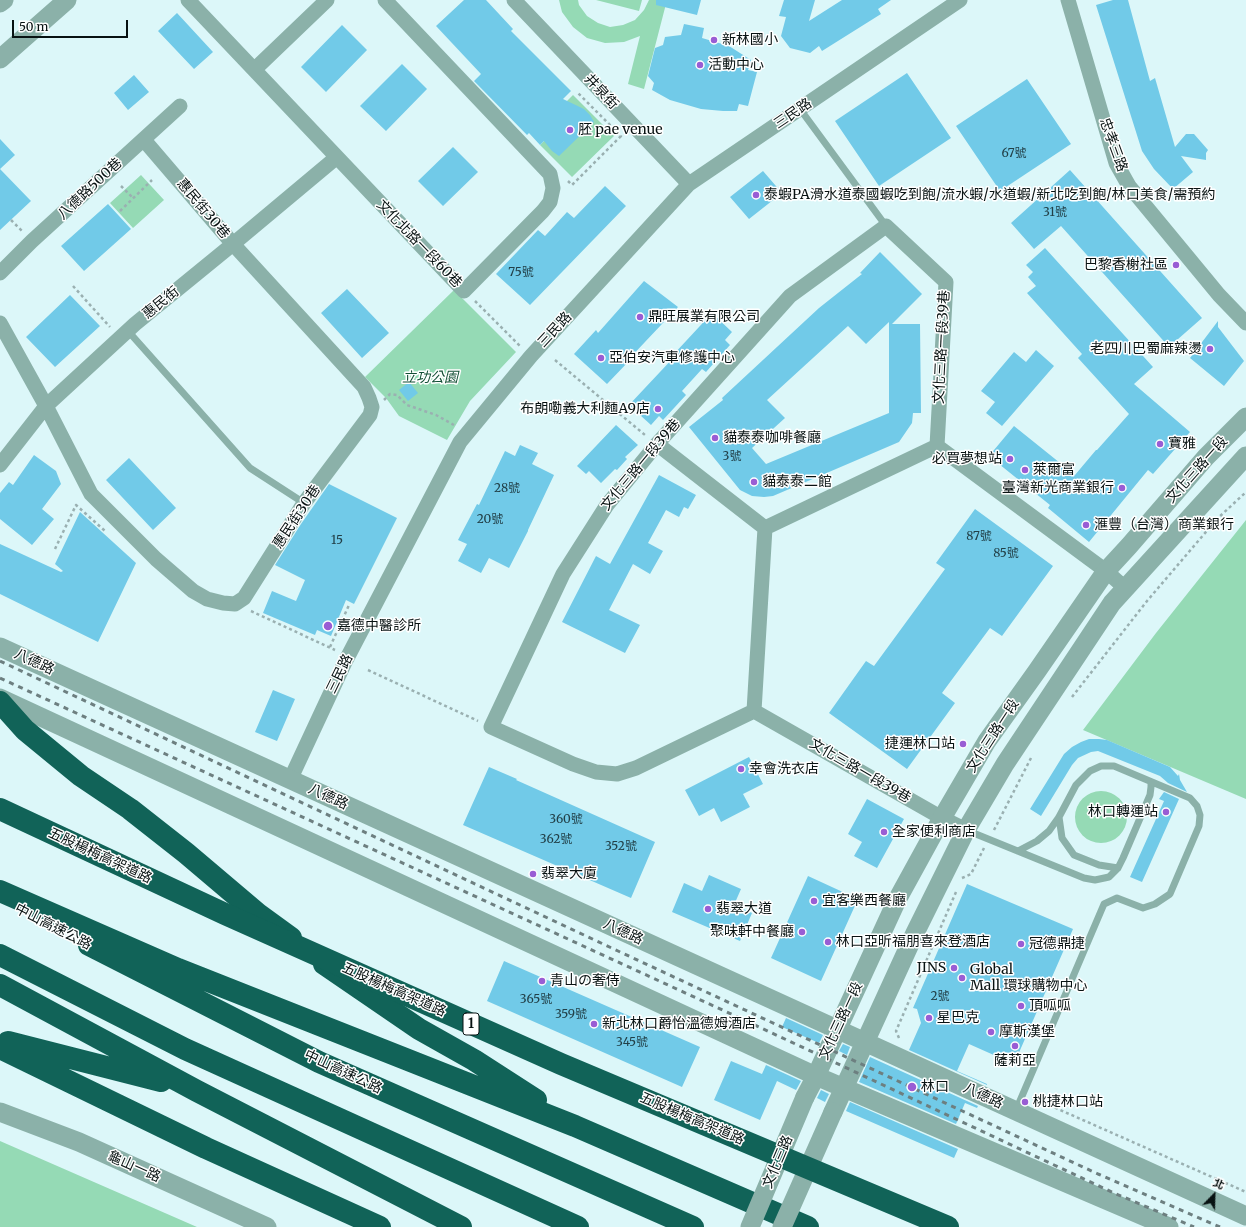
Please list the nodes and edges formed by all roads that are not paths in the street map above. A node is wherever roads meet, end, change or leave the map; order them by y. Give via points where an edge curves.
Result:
1 (4, 0) edge
2 (67, 0) edge
3 (188, 0) edge
4 (327, 0) edge
5 (386, 0) edge
6 (514, 0) edge
7 (960, 0) edge
8 (1068, 0) edge
9 (0, 3) edge
10 (0, 59) edge
11 (255, 68) junction
12 (180, 106) dead end
13 (800, 109) junction
14 (144, 140) junction
15 (337, 157) junction
16 (689, 184) junction
17 (886, 226) junction
18 (234, 244) junction
19 (0, 273) edge
20 (0, 323) edge
21 (1246, 323) edge
22 (128, 331) junction
23 (46, 406) junction
24 (1246, 417) edge
25 (657, 444) junction
26 (937, 446) junction
27 (1246, 456) edge
28 (0, 465) edge
29 (304, 503) junction
30 (765, 528) junction
31 (1106, 571) junction
32 (1125, 588) junction
33 (0, 647) edge
34 (0, 698) edge
35 (0, 702) edge
36 (754, 711) junction
37 (290, 780) junction
38 (1151, 782) junction
39 (0, 809) edge
40 (1059, 817) junction
41 (942, 818) junction
42 (966, 830) junction
43 (1018, 851) junction
44 (1118, 868) junction
45 (0, 891) edge
46 (0, 900) edge
47 (0, 955) edge
48 (0, 985) edge
49 (837, 1030) junction
50 (0, 1041) edge
51 (865, 1042) junction
52 (0, 1048) edge
53 (816, 1076) junction
54 (844, 1088) junction
55 (197, 1091) junction
56 (805, 1097) joint
57 (1016, 1111) junction
58 (0, 1112) edge
59 (832, 1112) joint
60 (575, 1126) junction
61 (1246, 1216) edge
62 (267, 1227) edge
63 (380, 1227) edge
64 (461, 1227) edge
65 (578, 1227) edge
66 (693, 1227) edge
67 (750, 1227) edge
68 (782, 1227) edge
69 (808, 1227) edge
70 (948, 1227) edge
71 (1169, 1227) edge

1 - 9 street
2 - 10 street
3 - 11 street, 文化北路一段60巷
4 - 11 street
5 - 15 street, 文化北路一段60巷 via 550,174 553,188 550,202 464,291
6 - 16 street, 井泉街
7 - 13 street, 三民路
8 - 21 street, 忠孝三路 via 1116,163 1129,186
11 - 15 street, 文化北路一段60巷
12 - 14 street, 八德路500巷
13 - 16 street, 三民路
13 - 17 lane
14 - 18 street, 惠民街30巷
14 - 19 street, 八德路500巷
15 - 18 street, 惠民街
16 - 37 street, 三民路 via 531,356 460,442 345,662
17 - 25 street, 文化三路一段39巷 via 790,296
17 - 26 street, 文化三路一段39巷 via 946,282
18 - 22 street, 惠民街
18 - 29 street, 惠民街30巷 via 364,387 372,407 370,415
20 - 23 street
22 - 23 street, 惠民街
22 - 29 lane via 250,468
23 - 28 street, 惠民街
23 - 29 street, 惠民街30巷 via 91,494 156,559 193,591 207,599 235,604 244,598
24 - 31 street, 文化三路一段 via 1206,457
25 - 30 street
25 - 36 street, 文化三路一段39巷 via 607,505 563,574 491,727 573,764 596,772 617,774 636,768
26 - 30 street
26 - 31 street
27 - 32 street, 文化三路一段
30 - 36 street
31 - 32 street
31 - 41 street, 文化三路一段 via 987,741
32 - 42 street, 文化三路一段 via 1112,603 1004,764
33 - 37 street, 八德路
34 - 53 street
35 - 60 highway via 25,730 81,776 130,809 258,914 336,973 419,1029 474,1060
36 - 41 street, 文化三路一段39巷
37 - 49 street, 八德路
38 - 40 lane via 1114,766 1101,766 1090,771 1076,785
38 - 44 lane via 1150,795
38 - 57 lane via 1190,798 1200,815 1199,826 1170,894 1143,908 1117,898 1104,904
39 - 70 highway, 五股楊梅高架道路 / 1, bridge via 225,914 561,1064
40 - 43 lane via 1038,841
40 - 44 lane via 1062,838 1074,855 1099,865
41 - 42 street, 文化三路一段39巷
41 - 49 street, 文化三路一段 via 897,900
42 - 43 lane
42 - 51 street, 文化三路一段 via 914,933
43 - 44 lane via 1084,878 1095,880 1109,877
45 - 60 highway via 178,969
46 - 66 highway, 中山高速公路 via 319,1062
47 - 65 highway via 185,1049
48 - 55 highway
49 - 51 street, 八德路
49 - 53 street, 文化三路一段
50 - 55 highway
51 - 54 street, 文化三路一段
51 - 57 street, 八德路
52 - 63 highway via 206,1148
53 - 54 street
53 - 56 street, 文化三路一段
54 - 59 street, 文化三路一段
54 - 71 street
55 - 64 highway
56 - 67 street, 文化三路, bridge
57 - 61 street, 八德路
58 - 62 street, 龜山一路 via 79,1142
59 - 68 street, 文化三路, bridge
60 - 69 highway

